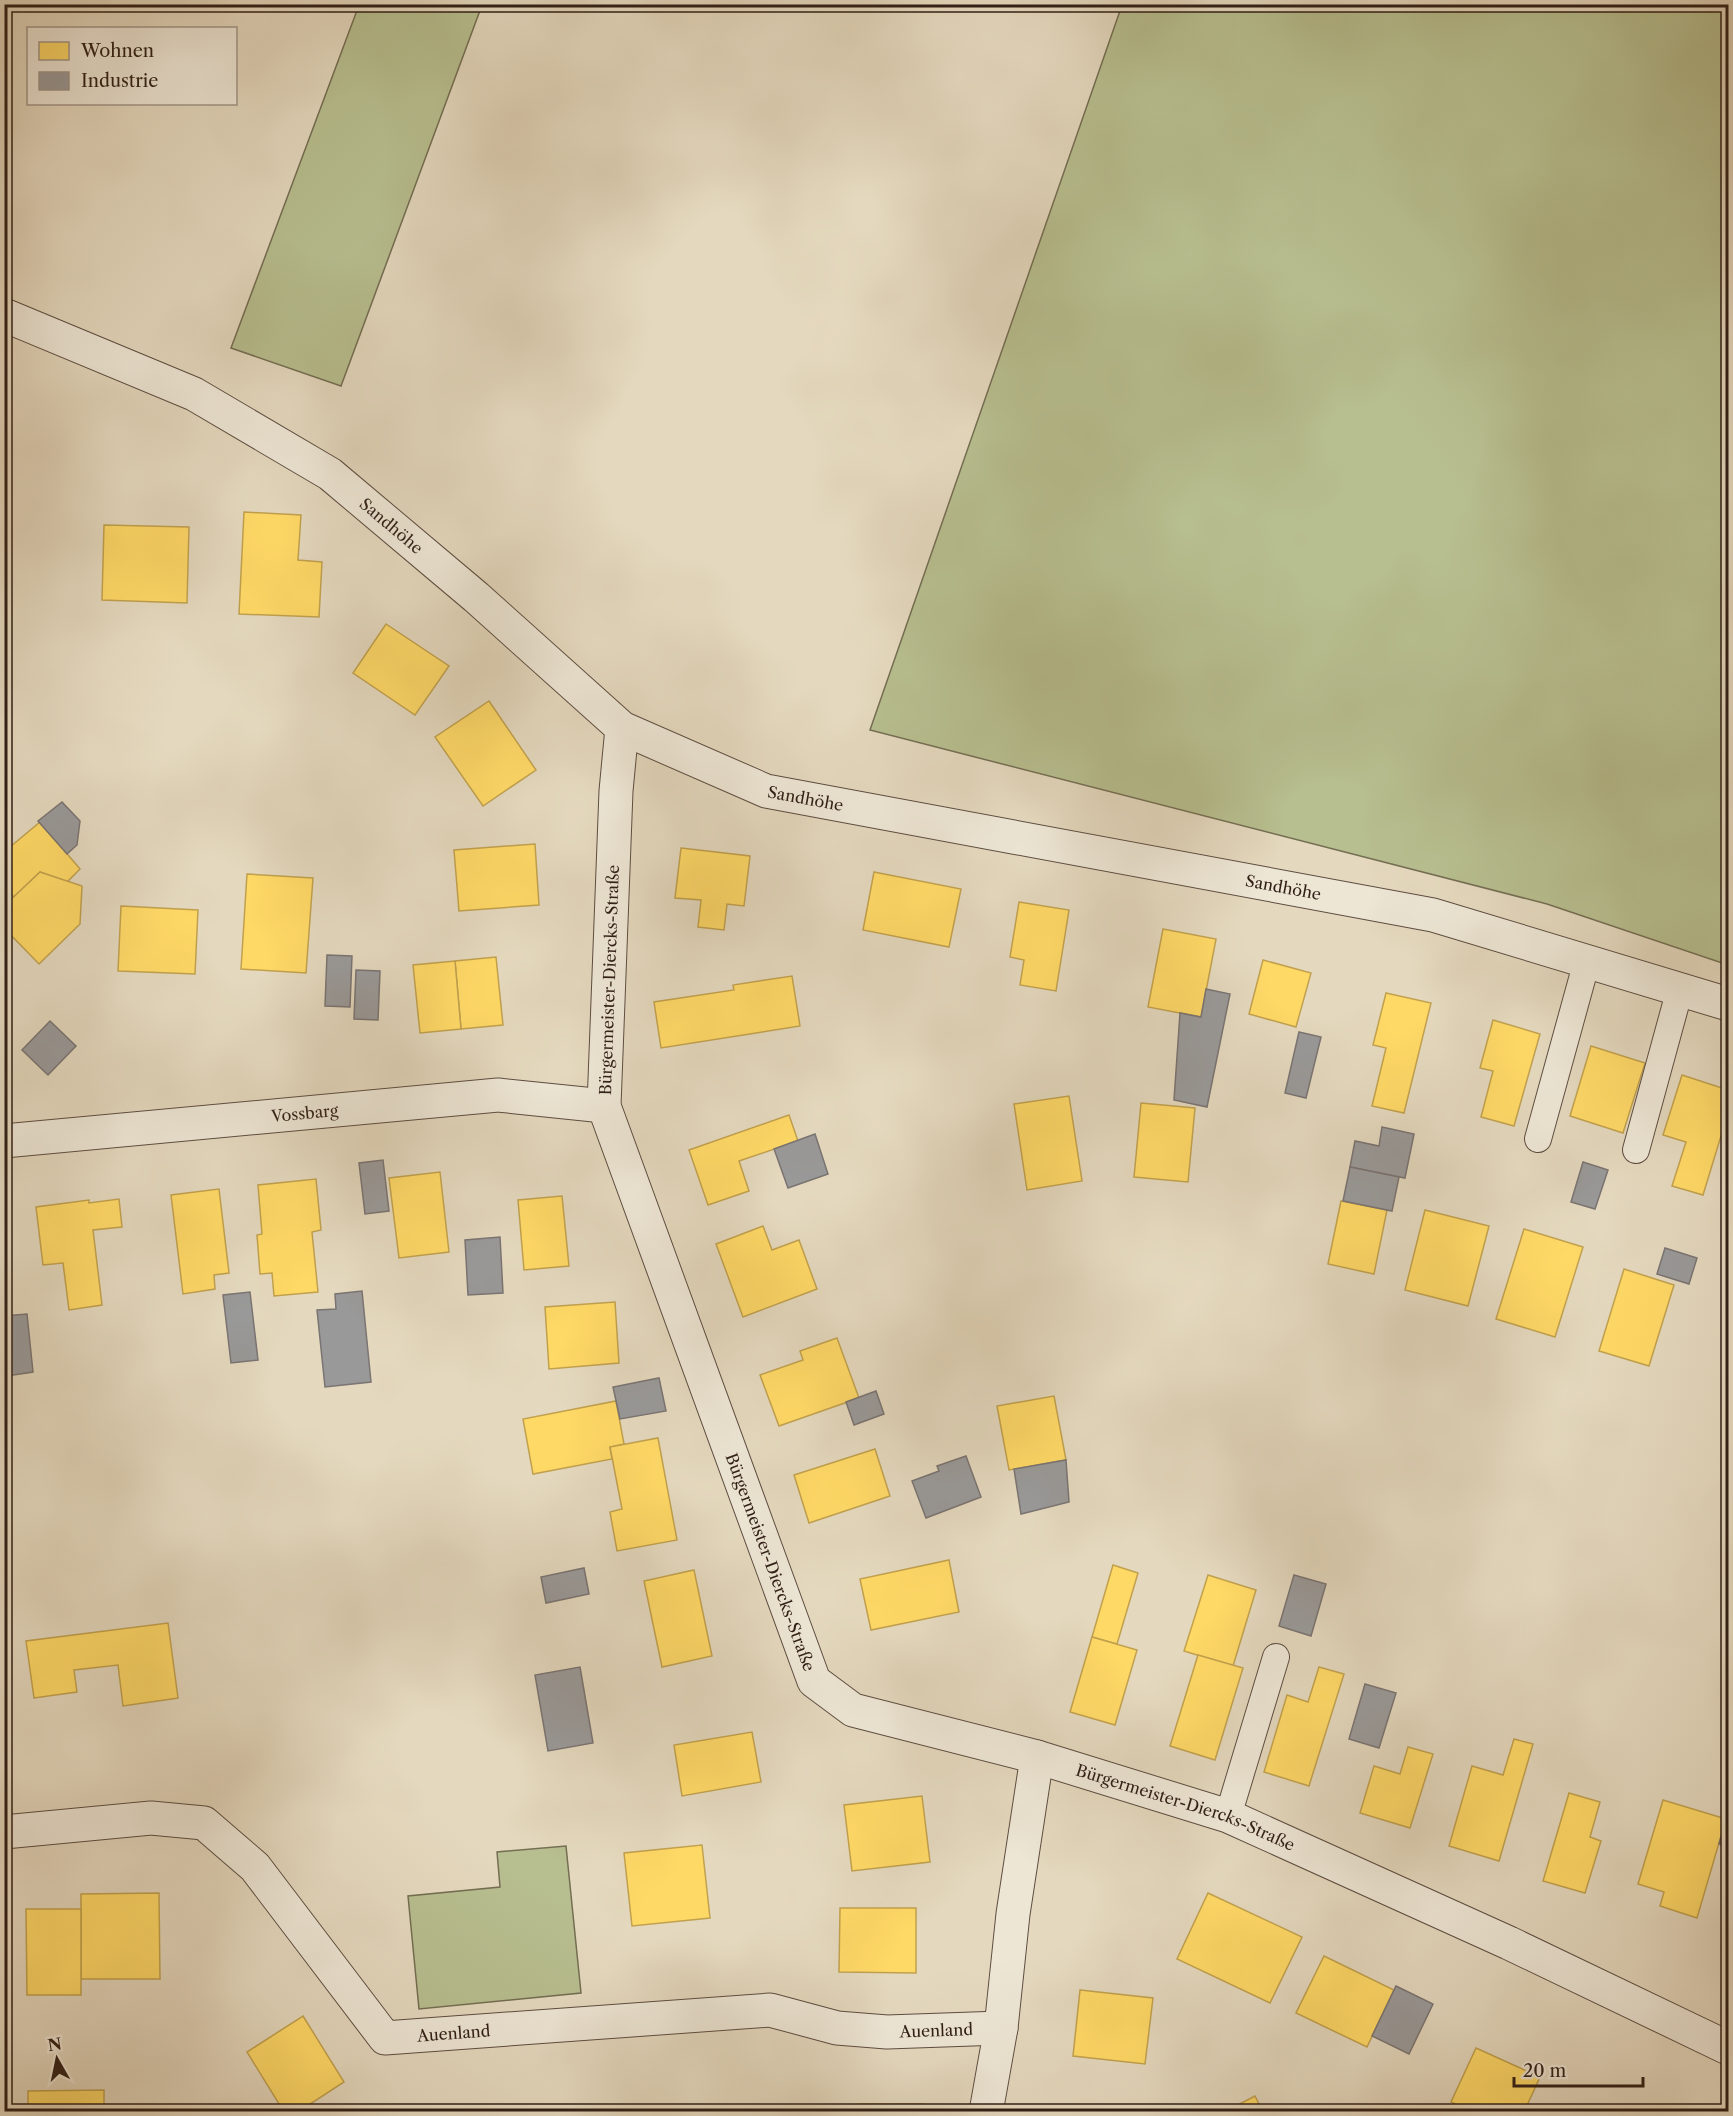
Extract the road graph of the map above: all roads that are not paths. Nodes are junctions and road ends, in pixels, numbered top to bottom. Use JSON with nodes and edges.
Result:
{"nodes":[{"id":1,"x":4,"y":315,"type":"edge"},
{"id":2,"x":622,"y":728,"type":"junction"},
{"id":3,"x":1587,"y":961,"type":"junction"},
{"id":4,"x":1680,"y":989,"type":"junction"},
{"id":5,"x":1728,"y":1004,"type":"edge"},
{"id":6,"x":604,"y":1106,"type":"junction"},
{"id":7,"x":1538,"y":1139,"type":"dead end"},
{"id":8,"x":4,"y":1141,"type":"edge"},
{"id":9,"x":1636,"y":1150,"type":"dead end"},
{"id":10,"x":1276,"y":1657,"type":"dead end"},
{"id":11,"x":1037,"y":1757,"type":"junction"},
{"id":12,"x":1228,"y":1816,"type":"junction"},
{"id":13,"x":4,"y":1832,"type":"edge"},
{"id":14,"x":1001,"y":2028,"type":"junction"},
{"id":15,"x":1728,"y":2048,"type":"edge"},
{"id":16,"x":986,"y":2112,"type":"edge"}],
"edges":[{"from":1,"to":2,"type":"street","name":"Sandhöhe"},
{"from":2,"to":3,"type":"street","name":"Sandhöhe"},
{"from":2,"to":6,"type":"street","name":"Bürgermeister-Diercks-Straße"},
{"from":3,"to":4,"type":"street","name":"Sandhöhe"},
{"from":3,"to":7,"type":"lane"},
{"from":4,"to":5,"type":"street","name":"Sandhöhe"},
{"from":4,"to":9,"type":"lane"},
{"from":6,"to":8,"type":"street","name":"Vossbarg"},
{"from":6,"to":11,"type":"street","name":"Bürgermeister-Diercks-Straße"},
{"from":10,"to":12,"type":"lane"},
{"from":11,"to":12,"type":"street","name":"Bürgermeister-Diercks-Straße"},
{"from":11,"to":14,"type":"street"},
{"from":12,"to":15,"type":"street","name":"Bürgermeister-Diercks-Straße"},
{"from":13,"to":14,"type":"street","name":"Auenland"},
{"from":14,"to":16,"type":"street"}]}
